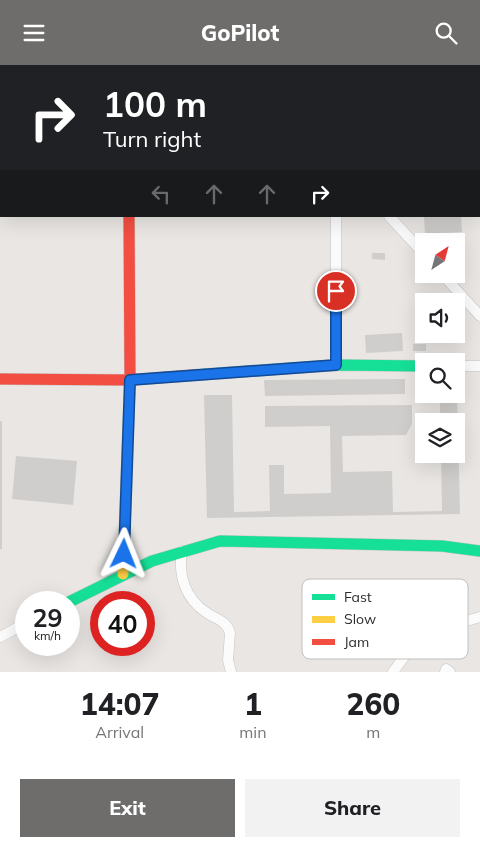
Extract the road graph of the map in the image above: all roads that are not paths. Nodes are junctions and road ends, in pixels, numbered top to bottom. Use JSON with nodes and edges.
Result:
{"nodes":[{"id":1,"x":129,"y":217,"type":"edge"},
{"id":2,"x":336,"y":217,"type":"edge"},
{"id":3,"x":390,"y":217,"type":"edge"},
{"id":4,"x":415,"y":244,"type":"edge"},
{"id":5,"x":450,"y":283,"type":"edge"},
{"id":6,"x":480,"y":316,"type":"edge"},
{"id":7,"x":336,"y":365,"type":"junction"},
{"id":8,"x":415,"y":366,"type":"edge"},
{"id":9,"x":465,"y":366,"type":"edge"},
{"id":10,"x":480,"y":366,"type":"edge"},
{"id":11,"x":0,"y":379,"type":"edge"},
{"id":12,"x":130,"y":380,"type":"junction"},
{"id":13,"x":182,"y":551,"type":"junction"},
{"id":14,"x":480,"y":551,"type":"edge"},
{"id":15,"x":123,"y":573,"type":"junction"},
{"id":16,"x":80,"y":596,"type":"edge"},
{"id":17,"x":15,"y":629,"type":"edge"},
{"id":18,"x":0,"y":637,"type":"edge"},
{"id":19,"x":403,"y":659,"type":"edge"},
{"id":20,"x":231,"y":672,"type":"edge"},
{"id":21,"x":393,"y":672,"type":"edge"},
{"id":22,"x":445,"y":672,"type":"edge"},
{"id":23,"x":450,"y":672,"type":"edge"}],
"edges":[{"from":1,"to":12,"type":"street"},
{"from":2,"to":7,"type":"street"},
{"from":3,"to":4,"type":"street"},
{"from":5,"to":6,"type":"street"},
{"from":7,"to":8,"type":"street"},
{"from":7,"to":12,"type":"street"},
{"from":9,"to":10,"type":"street"},
{"from":11,"to":12,"type":"street"},
{"from":12,"to":15,"type":"street"},
{"from":13,"to":14,"type":"street"},
{"from":13,"to":15,"type":"street"},
{"from":13,"to":20,"type":"street"},
{"from":15,"to":16,"type":"street"},
{"from":17,"to":18,"type":"street"},
{"from":19,"to":21,"type":"street"},
{"from":22,"to":23,"type":"street"}]}
